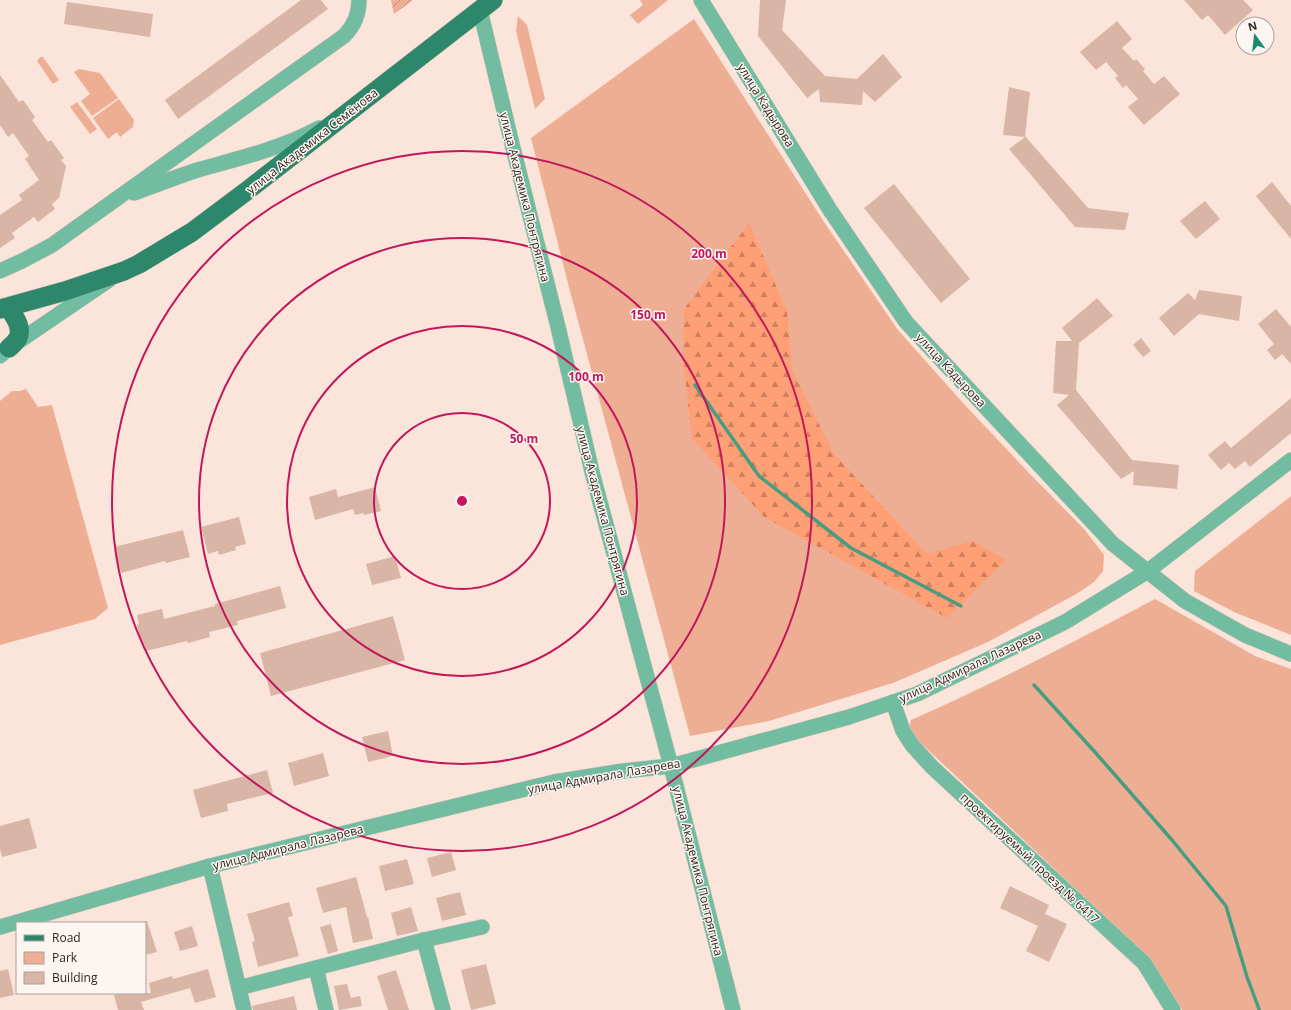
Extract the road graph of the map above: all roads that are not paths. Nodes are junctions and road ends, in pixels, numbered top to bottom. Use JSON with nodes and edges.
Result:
{"nodes":[{"id":1,"x":359,"y":0,"type":"edge"},
{"id":2,"x":701,"y":0,"type":"edge"},
{"id":3,"x":487,"y":5,"type":"edge"},
{"id":4,"x":354,"y":108,"type":"junction"},
{"id":5,"x":188,"y":148,"type":"junction"},
{"id":6,"x":199,"y":170,"type":"junction"},
{"id":7,"x":117,"y":199,"type":"junction"},
{"id":8,"x":0,"y":271,"type":"edge"},
{"id":9,"x":124,"y":271,"type":"junction"},
{"id":10,"x":4,"y":309,"type":"edge"},
{"id":11,"x":4,"y":352,"type":"edge"},
{"id":12,"x":1291,"y":460,"type":"edge"},
{"id":13,"x":1148,"y":572,"type":"junction"},
{"id":14,"x":1291,"y":654,"type":"edge"},
{"id":15,"x":893,"y":702,"type":"junction"},
{"id":16,"x":671,"y":766,"type":"junction"},
{"id":17,"x":210,"y":866,"type":"junction"},
{"id":18,"x":16,"y":922,"type":"edge"},
{"id":19,"x":17,"y":922,"type":"edge"},
{"id":20,"x":0,"y":927,"type":"edge"},
{"id":21,"x":482,"y":927,"type":"dead end"},
{"id":22,"x":424,"y":940,"type":"junction"},
{"id":23,"x":316,"y":968,"type":"junction"},
{"id":24,"x":239,"y":988,"type":"junction"},
{"id":25,"x":244,"y":1010,"type":"edge"},
{"id":26,"x":326,"y":1010,"type":"edge"},
{"id":27,"x":443,"y":1010,"type":"edge"},
{"id":28,"x":733,"y":1010,"type":"edge"},
{"id":29,"x":1173,"y":1010,"type":"edge"}],
"edges":[{"from":1,"to":5,"type":"street"},
{"from":2,"to":13,"type":"street","name":"улица Кадырова"},
{"from":3,"to":4,"type":"main road","name":"улица Академика Семёнова"},
{"from":3,"to":16,"type":"street","name":"улица Академика Понтрягина"},
{"from":4,"to":6,"type":"street"},
{"from":4,"to":9,"type":"main road","name":"улица Академика Семёнова"},
{"from":5,"to":6,"type":"street"},
{"from":5,"to":7,"type":"street"},
{"from":6,"to":7,"type":"street"},
{"from":7,"to":8,"type":"street"},
{"from":9,"to":10,"type":"main road","name":"улица Академика Семёнова"},
{"from":9,"to":11,"type":"street","name":"улица Академика Семёнова"},
{"from":10,"to":11,"type":"main road"},
{"from":12,"to":13,"type":"street","name":"улица Адмирала Лазарева"},
{"from":13,"to":14,"type":"street","name":"улица Кадырова"},
{"from":13,"to":15,"type":"street","name":"улица Адмирала Лазарева"},
{"from":15,"to":16,"type":"street","name":"улица Адмирала Лазарева"},
{"from":15,"to":29,"type":"street","name":"проектируемый проезд № 6417"},
{"from":16,"to":17,"type":"street","name":"улица Адмирала Лазарева"},
{"from":16,"to":28,"type":"street","name":"улица Академика Понтрягина"},
{"from":17,"to":19,"type":"street","name":"улица Адмирала Лазарева"},
{"from":17,"to":24,"type":"street"},
{"from":18,"to":20,"type":"street","name":"улица Адмирала Лазарева"},
{"from":21,"to":22,"type":"street"},
{"from":22,"to":23,"type":"street"},
{"from":22,"to":27,"type":"street"},
{"from":23,"to":24,"type":"street"},
{"from":23,"to":26,"type":"street"},
{"from":24,"to":25,"type":"street"}]}
